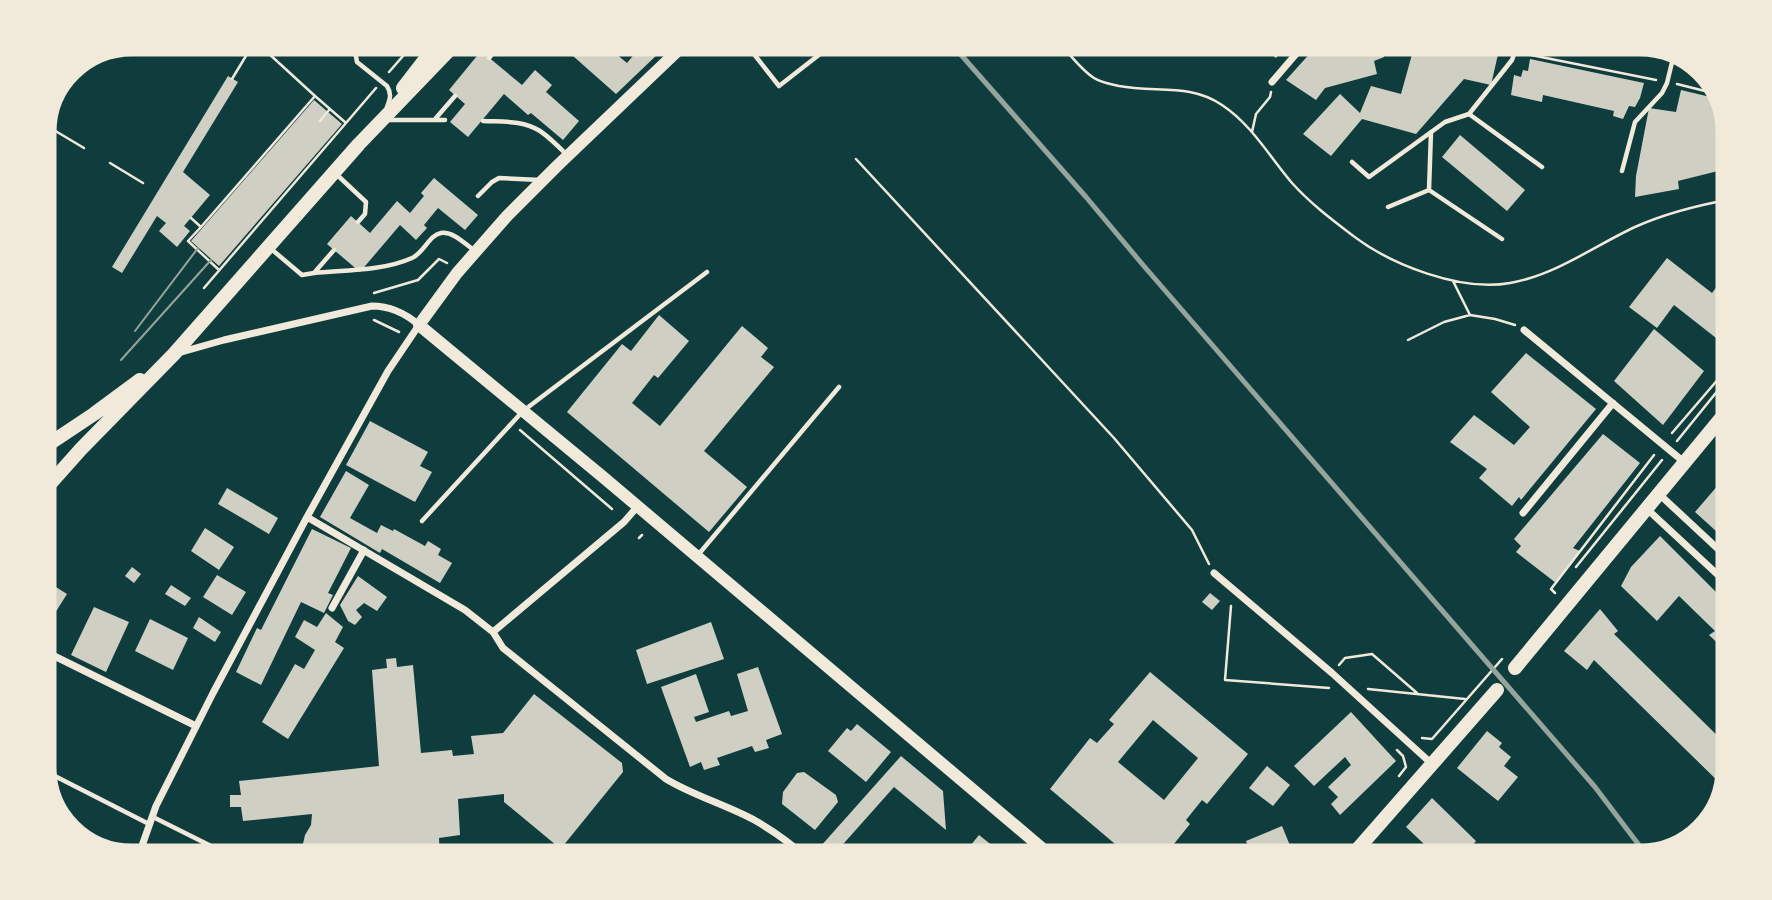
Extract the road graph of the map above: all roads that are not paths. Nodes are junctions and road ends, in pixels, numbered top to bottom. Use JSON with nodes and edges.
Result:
{"nodes":[{"id":1,"x":355,"y":53,"type":"edge"},
{"id":2,"x":430,"y":53,"type":"edge"},
{"id":3,"x":446,"y":53,"type":"edge"},
{"id":4,"x":493,"y":53,"type":"edge"},
{"id":5,"x":676,"y":53,"type":"edge"},
{"id":6,"x":753,"y":53,"type":"edge"},
{"id":7,"x":821,"y":53,"type":"edge"},
{"id":8,"x":1297,"y":53,"type":"edge"},
{"id":9,"x":1514,"y":53,"type":"edge"},
{"id":10,"x":489,"y":58,"type":"dead end"},
{"id":11,"x":1672,"y":60,"type":"edge"},
{"id":12,"x":1272,"y":82,"type":"road end"},
{"id":13,"x":455,"y":96,"type":"dead end"},
{"id":14,"x":384,"y":114,"type":"junction"},
{"id":15,"x":1469,"y":114,"type":"junction"},
{"id":16,"x":436,"y":119,"type":"junction"},
{"id":17,"x":445,"y":120,"type":"dead end"},
{"id":18,"x":483,"y":121,"type":"dead end"},
{"id":19,"x":1431,"y":132,"type":"junction"},
{"id":20,"x":569,"y":156,"type":"junction"},
{"id":21,"x":1352,"y":162,"type":"dead end"},
{"id":22,"x":1542,"y":167,"type":"dead end"},
{"id":23,"x":1622,"y":171,"type":"dead end"},
{"id":24,"x":334,"y":173,"type":"junction"},
{"id":25,"x":543,"y":180,"type":"junction"},
{"id":26,"x":1429,"y":190,"type":"junction"},
{"id":27,"x":478,"y":196,"type":"dead end"},
{"id":28,"x":1388,"y":207,"type":"dead end"},
{"id":29,"x":358,"y":222,"type":"dead end"},
{"id":30,"x":1502,"y":239,"type":"dead end"},
{"id":31,"x":269,"y":247,"type":"junction"},
{"id":32,"x":334,"y":250,"type":"dead end"},
{"id":33,"x":476,"y":251,"type":"junction"},
{"id":34,"x":708,"y":272,"type":"dead end"},
{"id":35,"x":314,"y":273,"type":"junction"},
{"id":36,"x":419,"y":325,"type":"junction"},
{"id":37,"x":1524,"y":330,"type":"road end"},
{"id":38,"x":174,"y":354,"type":"junction"},
{"id":39,"x":839,"y":387,"type":"dead end"},
{"id":40,"x":1613,"y":403,"type":"junction"},
{"id":41,"x":523,"y":411,"type":"junction"},
{"id":42,"x":1719,"y":420,"type":"edge"},
{"id":43,"x":1713,"y":428,"type":"junction"},
{"id":44,"x":1719,"y":433,"type":"edge"},
{"id":45,"x":53,"y":441,"type":"edge"},
{"id":46,"x":1685,"y":463,"type":"junction"},
{"id":47,"x":53,"y":480,"type":"edge"},
{"id":48,"x":1659,"y":494,"type":"junction"},
{"id":49,"x":638,"y":506,"type":"junction"},
{"id":50,"x":1647,"y":509,"type":"junction"},
{"id":51,"x":1523,"y":513,"type":"dead end"},
{"id":52,"x":307,"y":517,"type":"junction"},
{"id":53,"x":422,"y":521,"type":"dead end"},
{"id":54,"x":364,"y":550,"type":"junction"},
{"id":55,"x":1720,"y":551,"type":"edge"},
{"id":56,"x":697,"y":557,"type":"junction"},
{"id":57,"x":1214,"y":573,"type":"road end"},
{"id":58,"x":1720,"y":577,"type":"edge"},
{"id":59,"x":331,"y":608,"type":"dead end"},
{"id":60,"x":493,"y":632,"type":"junction"},
{"id":61,"x":53,"y":655,"type":"edge"},
{"id":62,"x":1515,"y":668,"type":"dead end"},
{"id":63,"x":1497,"y":690,"type":"dead end"},
{"id":64,"x":196,"y":726,"type":"junction"},
{"id":65,"x":1432,"y":764,"type":"junction"},
{"id":66,"x":53,"y":775,"type":"edge"},
{"id":67,"x":150,"y":820,"type":"junction"},
{"id":68,"x":211,"y":846,"type":"dead end"},
{"id":69,"x":141,"y":848,"type":"edge"},
{"id":70,"x":797,"y":848,"type":"edge"},
{"id":71,"x":1042,"y":848,"type":"edge"},
{"id":72,"x":1350,"y":848,"type":"edge"}],
"edges":[{"from":1,"to":14,"type":"lane"},
{"from":2,"to":14,"type":"main road"},
{"from":3,"to":14,"type":"main road"},
{"from":4,"to":10,"type":"lane"},
{"from":5,"to":20,"type":"street"},
{"from":6,"to":7,"type":"lane"},
{"from":8,"to":12,"type":"street"},
{"from":9,"to":15,"type":"lane"},
{"from":11,"to":23,"type":"lane"},
{"from":13,"to":16,"type":"lane"},
{"from":14,"to":16,"type":"lane"},
{"from":14,"to":24,"type":"main road"},
{"from":15,"to":19,"type":"lane"},
{"from":15,"to":22,"type":"lane"},
{"from":16,"to":17,"type":"lane"},
{"from":18,"to":20,"type":"lane"},
{"from":19,"to":21,"type":"lane"},
{"from":19,"to":26,"type":"lane"},
{"from":20,"to":25,"type":"street"},
{"from":24,"to":29,"type":"lane"},
{"from":24,"to":31,"type":"main road"},
{"from":25,"to":27,"type":"lane"},
{"from":25,"to":33,"type":"street"},
{"from":26,"to":28,"type":"lane"},
{"from":26,"to":30,"type":"lane"},
{"from":31,"to":35,"type":"lane"},
{"from":31,"to":38,"type":"main road"},
{"from":32,"to":35,"type":"lane"},
{"from":33,"to":35,"type":"lane"},
{"from":33,"to":36,"type":"street"},
{"from":34,"to":41,"type":"lane"},
{"from":36,"to":38,"type":"street"},
{"from":36,"to":41,"type":"street"},
{"from":36,"to":52,"type":"street"},
{"from":37,"to":40,"type":"street"},
{"from":38,"to":45,"type":"main road"},
{"from":38,"to":47,"type":"main road"},
{"from":39,"to":56,"type":"lane"},
{"from":40,"to":46,"type":"street"},
{"from":40,"to":51,"type":"street"},
{"from":41,"to":49,"type":"street"},
{"from":41,"to":53,"type":"lane"},
{"from":42,"to":43,"type":"main road"},
{"from":43,"to":44,"type":"lane"},
{"from":43,"to":46,"type":"main road"},
{"from":46,"to":48,"type":"main road"},
{"from":48,"to":50,"type":"main road"},
{"from":48,"to":55,"type":"street"},
{"from":49,"to":56,"type":"street"},
{"from":49,"to":60,"type":"street"},
{"from":50,"to":58,"type":"street"},
{"from":50,"to":62,"type":"main road"},
{"from":52,"to":54,"type":"street"},
{"from":52,"to":64,"type":"street"},
{"from":54,"to":59,"type":"street"},
{"from":54,"to":60,"type":"street"},
{"from":56,"to":71,"type":"street"},
{"from":57,"to":65,"type":"street"},
{"from":60,"to":70,"type":"street"},
{"from":61,"to":64,"type":"street"},
{"from":63,"to":65,"type":"main road"},
{"from":64,"to":67,"type":"street"},
{"from":65,"to":72,"type":"main road"},
{"from":66,"to":67,"type":"lane"},
{"from":67,"to":68,"type":"lane"},
{"from":67,"to":69,"type":"street"}]}
